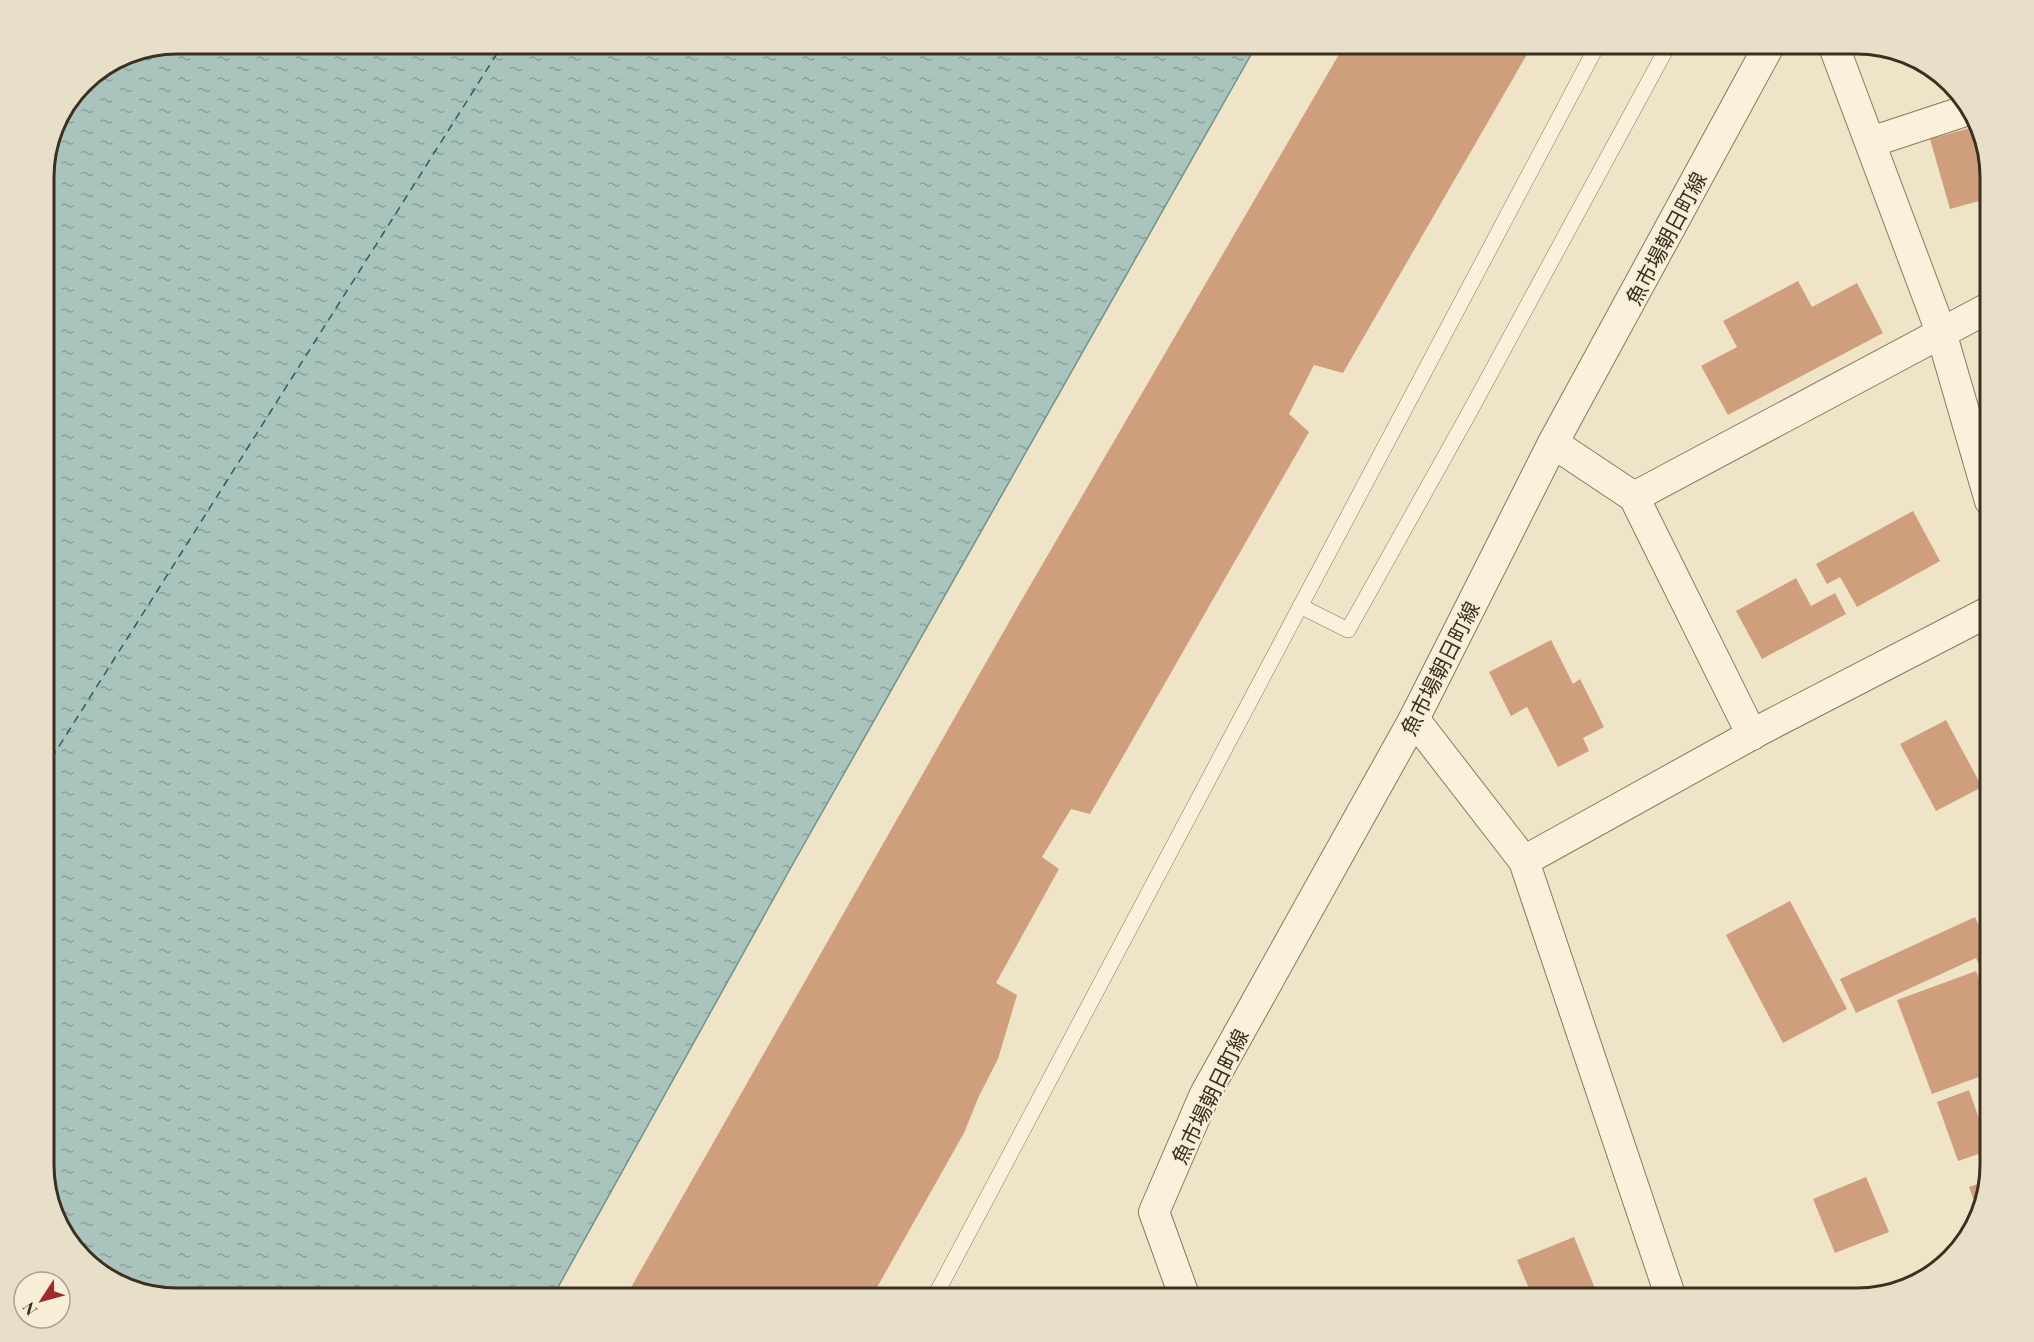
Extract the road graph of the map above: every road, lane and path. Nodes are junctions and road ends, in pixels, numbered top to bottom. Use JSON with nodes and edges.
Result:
{"nodes":[{"id":1,"x":1593,"y":54,"type":"edge"},
{"id":2,"x":1663,"y":54,"type":"edge"},
{"id":3,"x":1765,"y":54,"type":"edge"},
{"id":4,"x":1837,"y":54,"type":"edge"},
{"id":5,"x":1961,"y":112,"type":"edge"},
{"id":6,"x":1871,"y":142,"type":"junction"},
{"id":7,"x":1980,"y":312,"type":"edge"},
{"id":8,"x":1941,"y":332,"type":"junction"},
{"id":9,"x":1553,"y":443,"type":"junction"},
{"id":10,"x":1980,"y":467,"type":"edge"},
{"id":11,"x":1634,"y":497,"type":"junction"},
{"id":12,"x":1300,"y":606,"type":"junction"},
{"id":13,"x":1980,"y":616,"type":"edge"},
{"id":14,"x":1414,"y":719,"type":"junction"},
{"id":15,"x":1752,"y":735,"type":"junction"},
{"id":16,"x":1524,"y":861,"type":"junction"},
{"id":17,"x":940,"y":1288,"type":"edge"},
{"id":18,"x":1181,"y":1288,"type":"edge"},
{"id":19,"x":1667,"y":1288,"type":"edge"}],
"edges":[{"from":1,"to":12,"type":"lane"},
{"from":2,"to":12,"type":"lane"},
{"from":3,"to":9,"type":"street","name":"魚市場朝日町線"},
{"from":4,"to":6,"type":"street"},
{"from":5,"to":6,"type":"street"},
{"from":6,"to":8,"type":"street"},
{"from":7,"to":8,"type":"street"},
{"from":8,"to":10,"type":"street"},
{"from":8,"to":11,"type":"street"},
{"from":9,"to":11,"type":"street"},
{"from":9,"to":14,"type":"street","name":"魚市場朝日町線"},
{"from":11,"to":15,"type":"street"},
{"from":12,"to":17,"type":"lane"},
{"from":13,"to":15,"type":"street"},
{"from":14,"to":16,"type":"street"},
{"from":14,"to":18,"type":"street","name":"魚市場朝日町線"},
{"from":15,"to":16,"type":"street"},
{"from":16,"to":19,"type":"street"}]}
